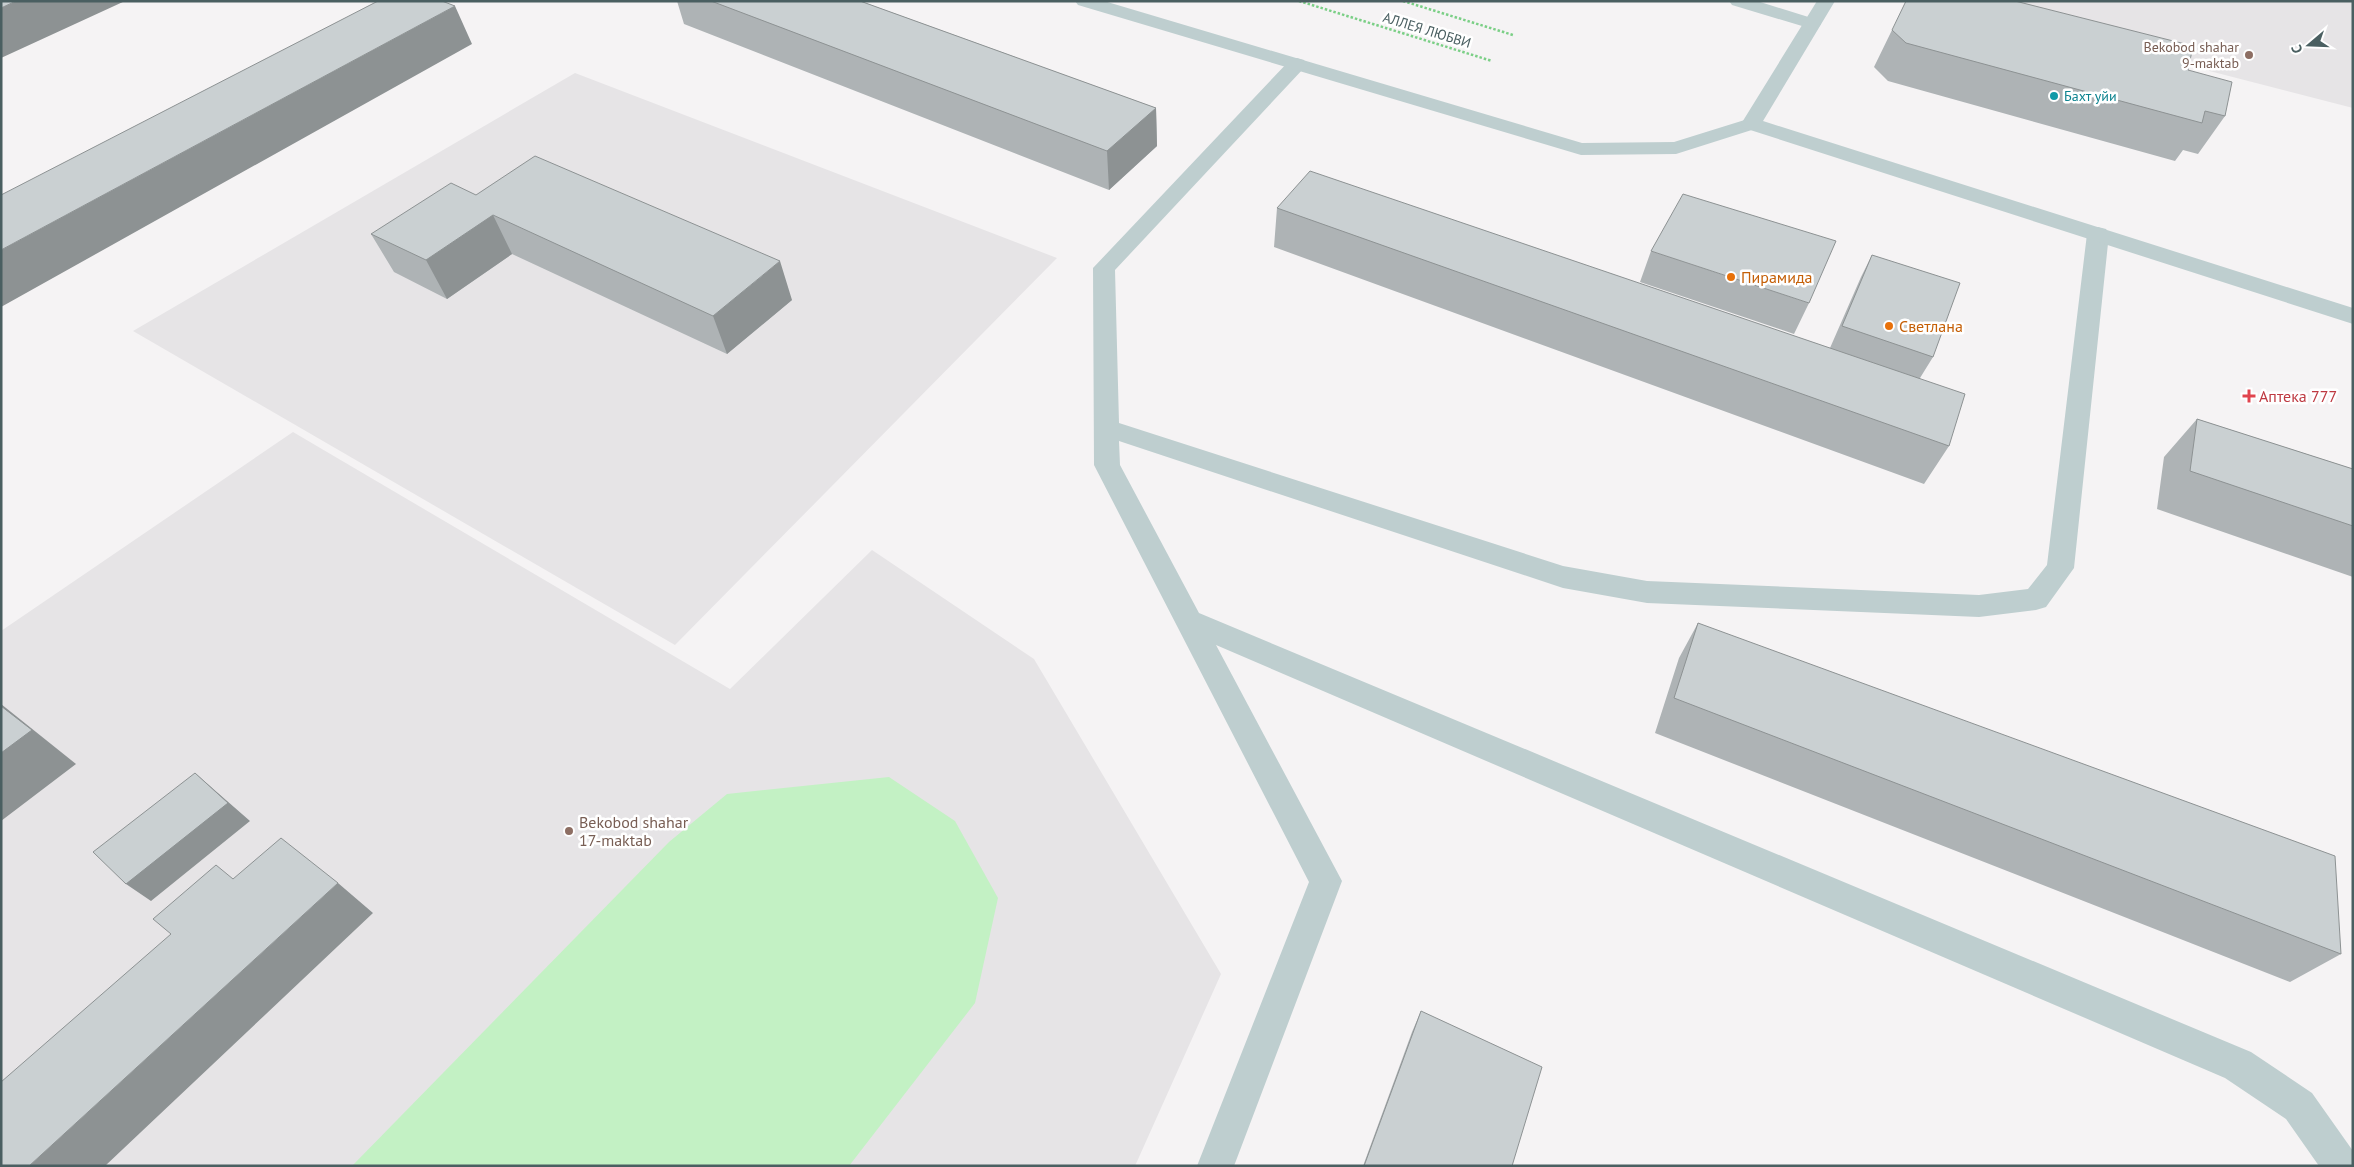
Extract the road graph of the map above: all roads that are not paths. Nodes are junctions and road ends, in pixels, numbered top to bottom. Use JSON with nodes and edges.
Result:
{"nodes":[{"id":1,"x":1084,"y":1,"type":"edge"},
{"id":2,"x":1738,"y":1,"type":"edge"},
{"id":3,"x":1826,"y":1,"type":"edge"},
{"id":4,"x":1812,"y":24,"type":"junction"},
{"id":5,"x":1297,"y":64,"type":"junction"},
{"id":6,"x":1751,"y":124,"type":"junction"},
{"id":7,"x":2098,"y":234,"type":"junction"},
{"id":8,"x":2353,"y":316,"type":"edge"},
{"id":9,"x":1107,"y":428,"type":"junction"},
{"id":10,"x":1189,"y":621,"type":"junction"},
{"id":11,"x":1214,"y":1166,"type":"edge"},
{"id":12,"x":2341,"y":1166,"type":"edge"}],
"edges":[{"from":1,"to":5,"type":"street"},
{"from":2,"to":4,"type":"street"},
{"from":3,"to":4,"type":"street"},
{"from":4,"to":6,"type":"street"},
{"from":5,"to":6,"type":"street"},
{"from":5,"to":9,"type":"street"},
{"from":6,"to":7,"type":"street"},
{"from":7,"to":8,"type":"street"},
{"from":7,"to":9,"type":"street"},
{"from":9,"to":10,"type":"street"},
{"from":10,"to":11,"type":"street"},
{"from":10,"to":12,"type":"street"}]}
